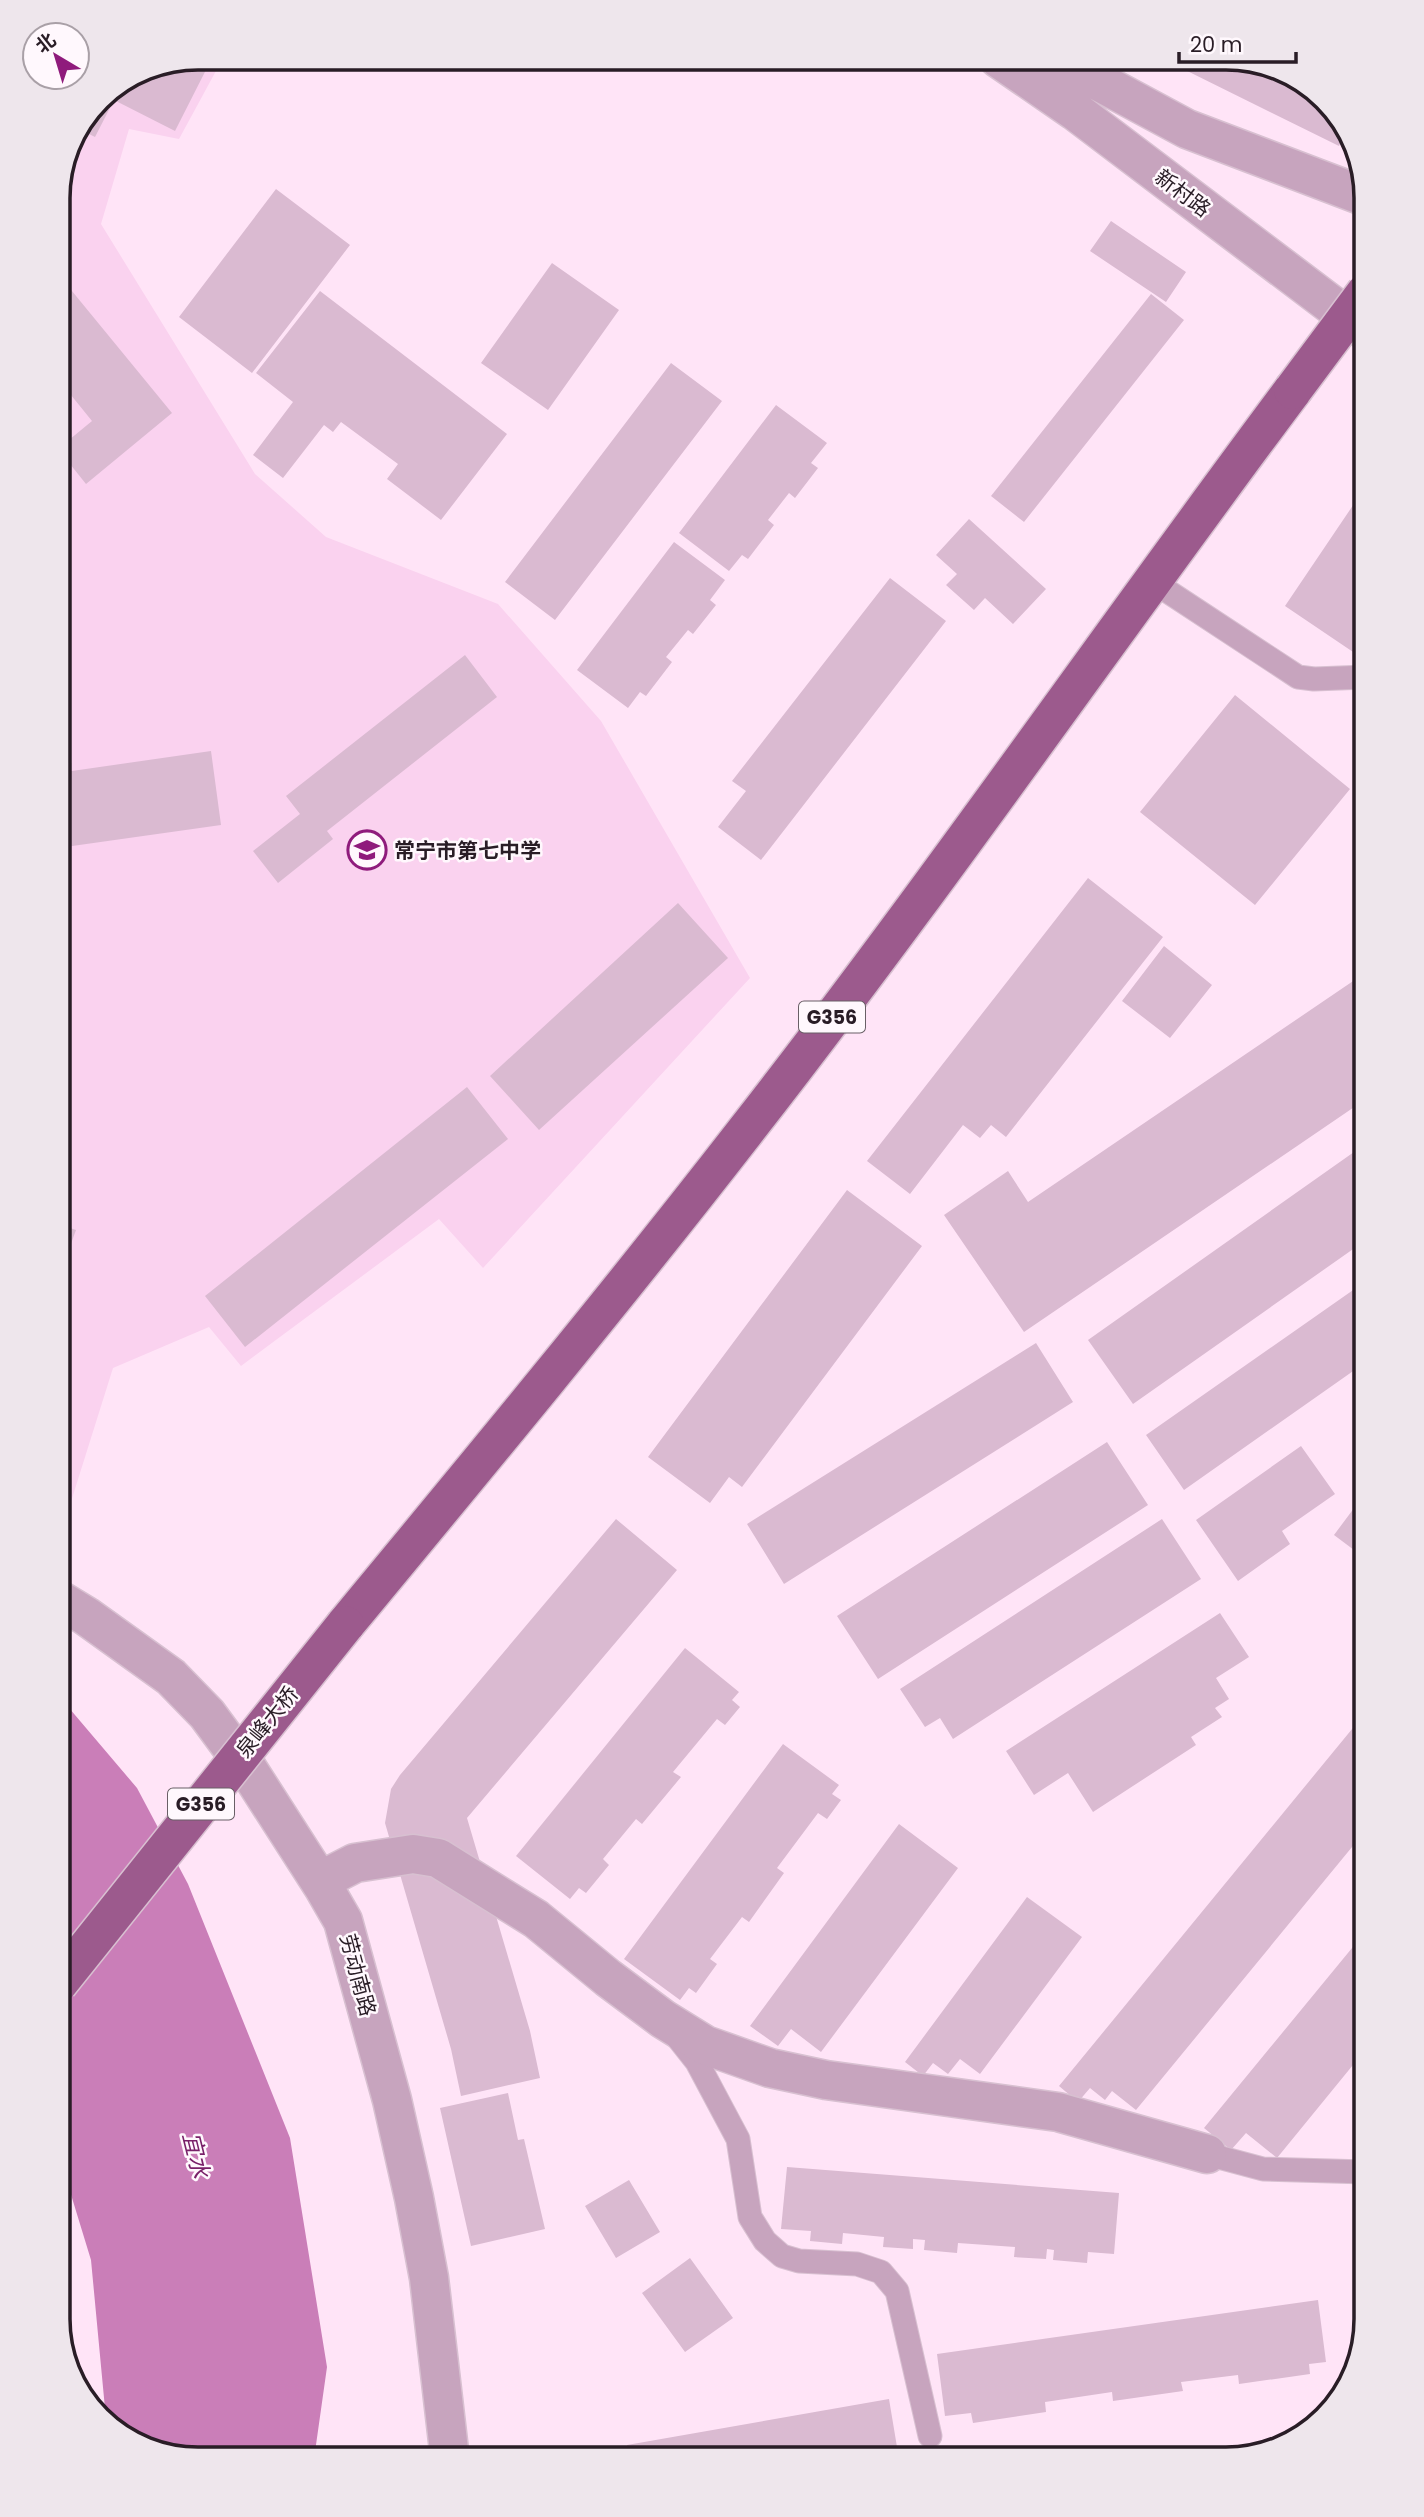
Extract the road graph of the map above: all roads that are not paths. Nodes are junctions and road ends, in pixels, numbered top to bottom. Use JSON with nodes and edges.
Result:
{"nodes":[{"id":1,"x":1015,"y":70,"type":"edge"},
{"id":2,"x":1077,"y":70,"type":"edge"},
{"id":3,"x":1354,"y":192,"type":"edge"},
{"id":4,"x":1354,"y":308,"type":"edge"},
{"id":5,"x":1354,"y":322,"type":"edge"},
{"id":6,"x":1152,"y":581,"type":"junction"},
{"id":7,"x":1354,"y":677,"type":"edge"},
{"id":8,"x":70,"y":1607,"type":"edge"},
{"id":9,"x":320,"y":1881,"type":"junction"},
{"id":10,"x":70,"y":1969,"type":"edge"},
{"id":11,"x":663,"y":2019,"type":"junction"},
{"id":12,"x":1207,"y":2154,"type":"joint"},
{"id":13,"x":1354,"y":2172,"type":"edge"},
{"id":14,"x":930,"y":2436,"type":"dead end"},
{"id":15,"x":449,"y":2447,"type":"edge"}],
"edges":[{"from":1,"to":5,"type":"street","name":"新村路"},
{"from":2,"to":3,"type":"street"},
{"from":4,"to":6,"type":"highway","number":"G356","bridge":true},
{"from":6,"to":7,"type":"lane"},
{"from":6,"to":10,"type":"highway","name":"泉峰大桥","number":"G356","bridge":true},
{"from":8,"to":9,"type":"street","name":"劳动南路"},
{"from":9,"to":11,"type":"street"},
{"from":9,"to":15,"type":"street","name":"劳动南路"},
{"from":11,"to":12,"type":"street"},
{"from":11,"to":14,"type":"lane"},
{"from":12,"to":13,"type":"lane"}]}
